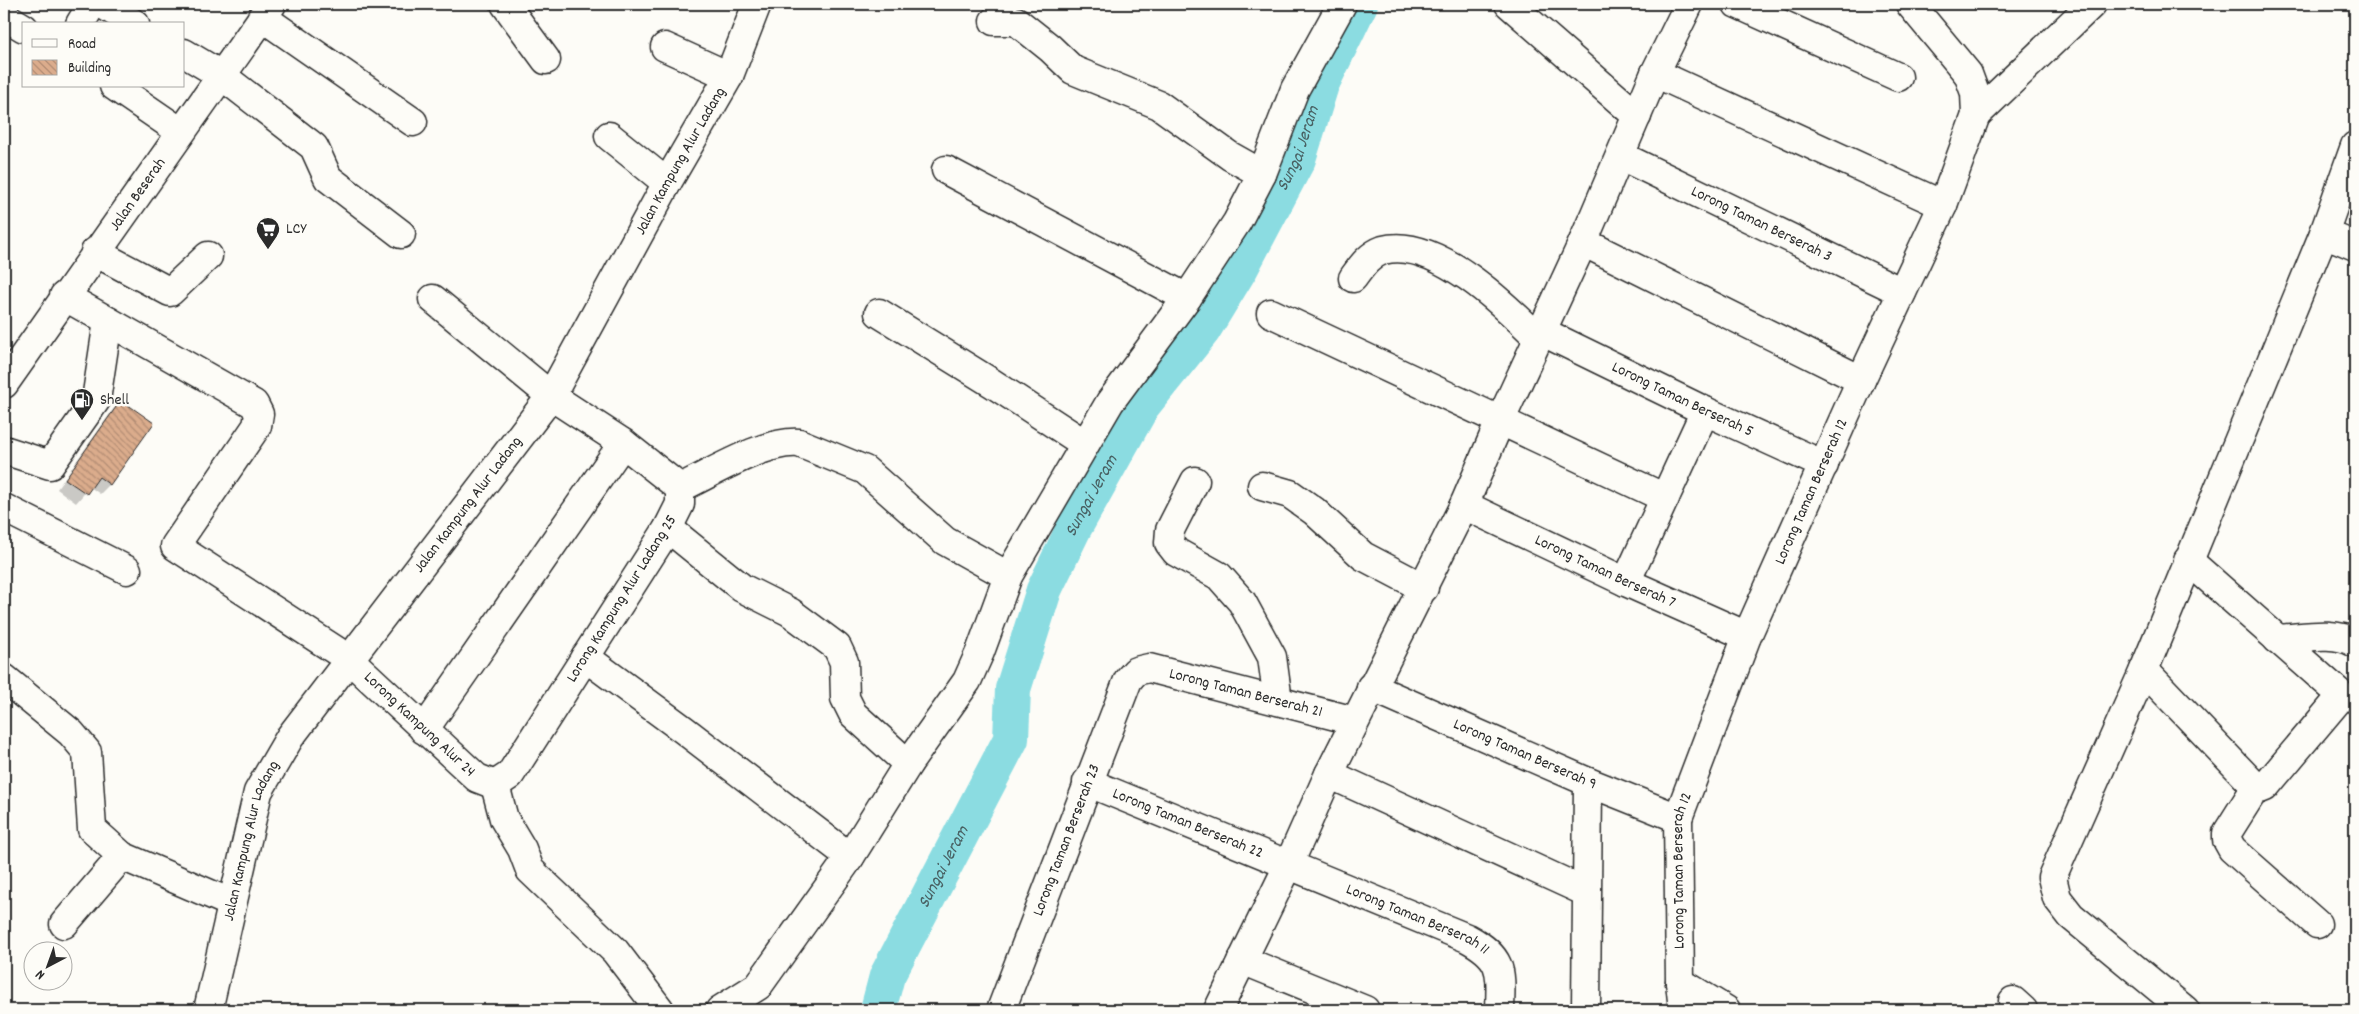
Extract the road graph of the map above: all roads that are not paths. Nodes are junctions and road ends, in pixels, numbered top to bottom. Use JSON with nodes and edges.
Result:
{"nodes":[{"id":1,"x":92,"y":4,"type":"edge"},
{"id":2,"x":102,"y":4,"type":"edge"},
{"id":3,"x":505,"y":4,"type":"edge"},
{"id":4,"x":757,"y":4,"type":"edge"},
{"id":5,"x":1342,"y":4,"type":"edge"},
{"id":6,"x":1509,"y":4,"type":"edge"},
{"id":7,"x":1737,"y":4,"type":"edge"},
{"id":8,"x":1910,"y":4,"type":"edge"},
{"id":9,"x":2092,"y":4,"type":"edge"},
{"id":10,"x":1678,"y":9,"type":"edge"},
{"id":11,"x":267,"y":10,"type":"edge"},
{"id":12,"x":4,"y":16,"type":"edge"},
{"id":13,"x":994,"y":21,"type":"dead end"},
{"id":14,"x":81,"y":22,"type":"edge"},
{"id":15,"x":132,"y":22,"type":"edge"},
{"id":16,"x":22,"y":27,"type":"edge"},
{"id":17,"x":665,"y":47,"type":"dead end"},
{"id":18,"x":185,"y":54,"type":"edge"},
{"id":19,"x":546,"y":60,"type":"dead end"},
{"id":20,"x":1656,"y":73,"type":"junction"},
{"id":21,"x":221,"y":75,"type":"junction"},
{"id":22,"x":729,"y":76,"type":"junction"},
{"id":23,"x":1898,"y":77,"type":"dead end"},
{"id":24,"x":117,"y":88,"type":"edge"},
{"id":25,"x":1976,"y":115,"type":"junction"},
{"id":26,"x":1637,"y":116,"type":"junction"},
{"id":27,"x":413,"y":122,"type":"dead end"},
{"id":28,"x":181,"y":132,"type":"junction"},
{"id":29,"x":609,"y":136,"type":"dead end"},
{"id":30,"x":2355,"y":146,"type":"edge"},
{"id":31,"x":1620,"y":156,"type":"junction"},
{"id":32,"x":946,"y":170,"type":"dead end"},
{"id":33,"x":1262,"y":174,"type":"junction"},
{"id":34,"x":667,"y":183,"type":"junction"},
{"id":35,"x":1943,"y":205,"type":"junction"},
{"id":36,"x":2324,"y":233,"type":"junction"},
{"id":37,"x":401,"y":234,"type":"dead end"},
{"id":38,"x":1583,"y":242,"type":"junction"},
{"id":39,"x":2355,"y":246,"type":"edge"},
{"id":40,"x":96,"y":252,"type":"junction"},
{"id":41,"x":208,"y":256,"type":"dead end"},
{"id":42,"x":1353,"y":278,"type":"dead end"},
{"id":43,"x":1902,"y":292,"type":"junction"},
{"id":44,"x":64,"y":296,"type":"junction"},
{"id":45,"x":1187,"y":298,"type":"junction"},
{"id":46,"x":432,"y":300,"type":"dead end"},
{"id":47,"x":1271,"y":313,"type":"dead end"},
{"id":48,"x":879,"y":314,"type":"dead end"},
{"id":49,"x":108,"y":321,"type":"junction"},
{"id":50,"x":1541,"y":336,"type":"junction"},
{"id":51,"x":1861,"y":380,"type":"junction"},
{"id":52,"x":4,"y":383,"type":"edge"},
{"id":53,"x":551,"y":396,"type":"junction"},
{"id":54,"x":1705,"y":411,"type":"junction"},
{"id":55,"x":1501,"y":419,"type":"junction"},
{"id":56,"x":623,"y":443,"type":"junction"},
{"id":57,"x":1086,"y":444,"type":"junction"},
{"id":58,"x":4,"y":450,"type":"edge"},
{"id":59,"x":1824,"y":465,"type":"junction"},
{"id":60,"x":1195,"y":481,"type":"dead end"},
{"id":61,"x":1262,"y":486,"type":"dead end"},
{"id":62,"x":680,"y":488,"type":"junction"},
{"id":63,"x":1665,"y":498,"type":"junction"},
{"id":64,"x":1464,"y":505,"type":"junction"},
{"id":65,"x":4,"y":508,"type":"edge"},
{"id":66,"x":668,"y":528,"type":"junction"},
{"id":67,"x":2188,"y":560,"type":"junction"},
{"id":68,"x":127,"y":570,"type":"dead end"},
{"id":69,"x":1008,"y":576,"type":"junction"},
{"id":70,"x":1626,"y":582,"type":"junction"},
{"id":71,"x":1424,"y":588,"type":"junction"},
{"id":72,"x":1747,"y":636,"type":"junction"},
{"id":73,"x":2277,"y":639,"type":"junction"},
{"id":74,"x":2355,"y":643,"type":"edge"},
{"id":75,"x":585,"y":657,"type":"junction"},
{"id":76,"x":348,"y":659,"type":"junction"},
{"id":77,"x":2144,"y":670,"type":"junction"},
{"id":78,"x":1136,"y":671,"type":"joint"},
{"id":79,"x":4,"y":678,"type":"edge"},
{"id":80,"x":1371,"y":687,"type":"junction"},
{"id":81,"x":1278,"y":701,"type":"junction"},
{"id":82,"x":1355,"y":721,"type":"junction"},
{"id":83,"x":424,"y":730,"type":"junction"},
{"id":84,"x":908,"y":764,"type":"junction"},
{"id":85,"x":1329,"y":774,"type":"junction"},
{"id":86,"x":1087,"y":782,"type":"junction"},
{"id":87,"x":1588,"y":782,"type":"junction"},
{"id":88,"x":495,"y":785,"type":"junction"},
{"id":89,"x":2256,"y":787,"type":"junction"},
{"id":90,"x":1678,"y":818,"type":"junction"},
{"id":91,"x":122,"y":856,"type":"junction"},
{"id":92,"x":850,"y":857,"type":"junction"},
{"id":93,"x":1288,"y":866,"type":"junction"},
{"id":94,"x":1586,"y":892,"type":"junction"},
{"id":95,"x":231,"y":903,"type":"junction"},
{"id":96,"x":64,"y":924,"type":"dead end"},
{"id":97,"x":2317,"y":924,"type":"dead end"},
{"id":98,"x":1242,"y":960,"type":"junction"},
{"id":99,"x":1680,"y":982,"type":"junction"},
{"id":100,"x":208,"y":1010,"type":"edge"},
{"id":101,"x":660,"y":1010,"type":"edge"},
{"id":102,"x":720,"y":1010,"type":"edge"},
{"id":103,"x":1001,"y":1010,"type":"edge"},
{"id":104,"x":1218,"y":1010,"type":"edge"},
{"id":105,"x":1365,"y":1010,"type":"edge"},
{"id":106,"x":1500,"y":1010,"type":"edge"},
{"id":107,"x":1586,"y":1010,"type":"edge"},
{"id":108,"x":1683,"y":1010,"type":"edge"},
{"id":109,"x":1726,"y":1010,"type":"edge"},
{"id":110,"x":2185,"y":1010,"type":"edge"}],
"edges":[{"from":1,"to":14,"type":"main road"},
{"from":2,"to":15,"type":"main road"},
{"from":3,"to":19,"type":"main road"},
{"from":4,"to":22,"type":"main road","name":"Jalan Kampung Alur Ladang"},
{"from":5,"to":33,"type":"main road"},
{"from":6,"to":26,"type":"main road"},
{"from":7,"to":23,"type":"main road"},
{"from":8,"to":25,"type":"main road","name":"Lorong Taman Berserah 12"},
{"from":9,"to":25,"type":"main road"},
{"from":10,"to":20,"type":"main road"},
{"from":11,"to":21,"type":"main road","name":"Jalan Beserah"},
{"from":11,"to":27,"type":"main road"},
{"from":12,"to":16,"type":"main road"},
{"from":13,"to":33,"type":"main road"},
{"from":17,"to":22,"type":"main road"},
{"from":18,"to":21,"type":"main road"},
{"from":20,"to":26,"type":"main road"},
{"from":20,"to":35,"type":"main road"},
{"from":21,"to":28,"type":"main road","name":"Jalan Beserah"},
{"from":21,"to":37,"type":"main road"},
{"from":22,"to":34,"type":"main road","name":"Jalan Kampung Alur Ladang"},
{"from":24,"to":28,"type":"main road"},
{"from":25,"to":35,"type":"main road","name":"Lorong Taman Berserah 12"},
{"from":26,"to":31,"type":"main road"},
{"from":28,"to":40,"type":"main road","name":"Jalan Beserah"},
{"from":29,"to":34,"type":"main road"},
{"from":30,"to":36,"type":"main road"},
{"from":31,"to":38,"type":"main road"},
{"from":31,"to":43,"type":"main road","name":"Lorong Taman Berserah 3"},
{"from":32,"to":45,"type":"main road"},
{"from":33,"to":45,"type":"main road"},
{"from":34,"to":53,"type":"main road","name":"Jalan Kampung Alur Ladang"},
{"from":35,"to":43,"type":"main road","name":"Lorong Taman Berserah 12"},
{"from":36,"to":39,"type":"main road"},
{"from":36,"to":67,"type":"main road"},
{"from":38,"to":50,"type":"main road"},
{"from":38,"to":51,"type":"main road"},
{"from":40,"to":41,"type":"main road"},
{"from":40,"to":44,"type":"main road","name":"Jalan Beserah"},
{"from":42,"to":50,"type":"main road","name":"Lorong Taman Berserah 5"},
{"from":43,"to":51,"type":"main road","name":"Lorong Taman Berserah 12"},
{"from":44,"to":49,"type":"main road"},
{"from":44,"to":52,"type":"main road","name":"Jalan Beserah"},
{"from":45,"to":57,"type":"main road"},
{"from":46,"to":53,"type":"main road"},
{"from":47,"to":55,"type":"main road"},
{"from":48,"to":57,"type":"main road"},
{"from":49,"to":58,"type":"main road"},
{"from":49,"to":76,"type":"main road","name":"Lorong Kampung Alur 24"},
{"from":50,"to":54,"type":"main road","name":"Lorong Taman Berserah 5"},
{"from":50,"to":55,"type":"main road"},
{"from":51,"to":59,"type":"main road","name":"Lorong Taman Berserah 12"},
{"from":53,"to":56,"type":"main road"},
{"from":53,"to":76,"type":"main road","name":"Jalan Kampung Alur Ladang"},
{"from":54,"to":59,"type":"main road","name":"Lorong Taman Berserah 5"},
{"from":54,"to":63,"type":"main road"},
{"from":55,"to":63,"type":"main road"},
{"from":55,"to":64,"type":"main road"},
{"from":56,"to":62,"type":"main road"},
{"from":56,"to":83,"type":"main road"},
{"from":57,"to":69,"type":"main road"},
{"from":59,"to":72,"type":"main road","name":"Lorong Taman Berserah 12"},
{"from":60,"to":81,"type":"main road"},
{"from":61,"to":71,"type":"main road"},
{"from":62,"to":66,"type":"main road","name":"Lorong Kampung Alur Ladang 25"},
{"from":62,"to":69,"type":"main road"},
{"from":63,"to":70,"type":"main road"},
{"from":64,"to":70,"type":"main road","name":"Lorong Taman Berserah 7"},
{"from":64,"to":71,"type":"main road"},
{"from":65,"to":68,"type":"main road"},
{"from":66,"to":75,"type":"main road","name":"Lorong Kampung Alur Ladang 25"},
{"from":66,"to":84,"type":"main road"},
{"from":67,"to":73,"type":"main road"},
{"from":67,"to":77,"type":"main road"},
{"from":69,"to":84,"type":"main road"},
{"from":70,"to":72,"type":"main road","name":"Lorong Taman Berserah 7"},
{"from":71,"to":80,"type":"main road"},
{"from":72,"to":90,"type":"main road","name":"Lorong Taman Berserah 12"},
{"from":73,"to":74,"type":"main road"},
{"from":73,"to":89,"type":"main road"},
{"from":75,"to":88,"type":"main road","name":"Lorong Kampung Alur Ladang 25"},
{"from":75,"to":92,"type":"main road"},
{"from":76,"to":83,"type":"main road","name":"Lorong Kampung Alur 24"},
{"from":76,"to":95,"type":"main road","name":"Jalan Kampung Alur Ladang"},
{"from":77,"to":89,"type":"main road"},
{"from":77,"to":110,"type":"main road"},
{"from":78,"to":81,"type":"main road","name":"Lorong Taman Berserah 21"},
{"from":78,"to":86,"type":"main road","name":"Lorong Taman Berserah 23"},
{"from":79,"to":91,"type":"main road"},
{"from":80,"to":82,"type":"main road"},
{"from":80,"to":87,"type":"main road","name":"Lorong Taman Berserah 9"},
{"from":81,"to":82,"type":"main road","name":"Lorong Taman Berserah 21"},
{"from":82,"to":85,"type":"main road"},
{"from":83,"to":88,"type":"main road","name":"Lorong Kampung Alur 24"},
{"from":84,"to":92,"type":"main road"},
{"from":85,"to":93,"type":"main road"},
{"from":85,"to":94,"type":"main road"},
{"from":86,"to":93,"type":"main road","name":"Lorong Taman Berserah 22"},
{"from":86,"to":103,"type":"main road","name":"Lorong Taman Berserah 23"},
{"from":87,"to":90,"type":"main road","name":"Lorong Taman Berserah 9"},
{"from":87,"to":94,"type":"main road"},
{"from":88,"to":101,"type":"main road"},
{"from":89,"to":97,"type":"main road"},
{"from":90,"to":99,"type":"main road","name":"Lorong Taman Berserah 12"},
{"from":91,"to":95,"type":"main road"},
{"from":91,"to":96,"type":"main road"},
{"from":92,"to":102,"type":"main road"},
{"from":93,"to":98,"type":"main road"},
{"from":93,"to":106,"type":"main road","name":"Lorong Taman Berserah 11"},
{"from":94,"to":107,"type":"main road"},
{"from":95,"to":100,"type":"main road","name":"Jalan Kampung Alur Ladang"},
{"from":98,"to":104,"type":"main road"},
{"from":98,"to":105,"type":"main road"},
{"from":99,"to":108,"type":"main road","name":"Lorong Taman Berserah 12"},
{"from":99,"to":109,"type":"main road"}]}
